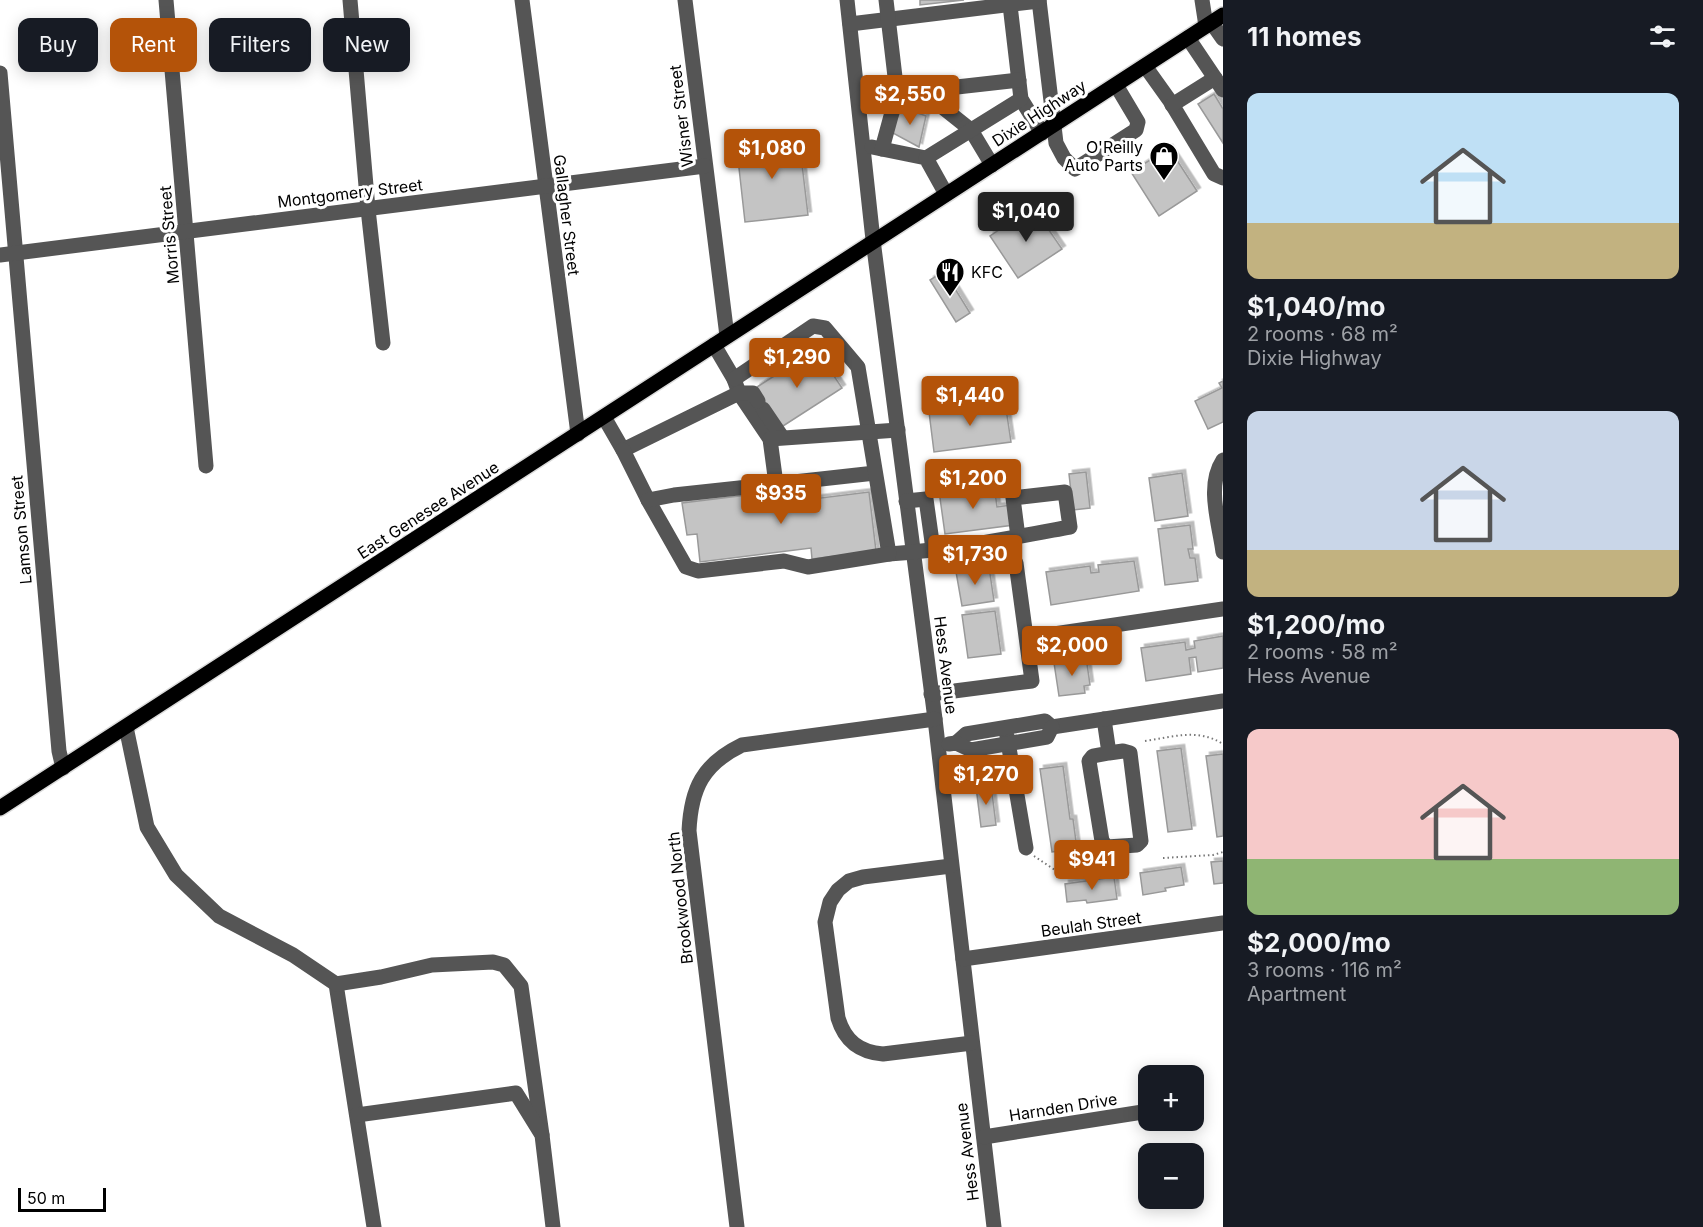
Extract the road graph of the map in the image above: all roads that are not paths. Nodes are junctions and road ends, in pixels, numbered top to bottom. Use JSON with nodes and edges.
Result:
{"nodes":[{"id":1,"x":166,"y":0,"type":"edge"},
{"id":2,"x":350,"y":0,"type":"edge"},
{"id":3,"x":522,"y":0,"type":"edge"},
{"id":4,"x":685,"y":0,"type":"edge"},
{"id":5,"x":847,"y":0,"type":"edge"},
{"id":6,"x":886,"y":0,"type":"edge"},
{"id":7,"x":1202,"y":0,"type":"edge"},
{"id":8,"x":1039,"y":1,"type":"edge"},
{"id":9,"x":1010,"y":5,"type":"junction"},
{"id":10,"x":888,"y":19,"type":"junction"},
{"id":11,"x":1214,"y":21,"type":"edge"},
{"id":12,"x":850,"y":24,"type":"junction"},
{"id":13,"x":1188,"y":38,"type":"junction"},
{"id":14,"x":1223,"y":39,"type":"edge"},
{"id":15,"x":1145,"y":66,"type":"junction"},
{"id":16,"x":0,"y":73,"type":"edge"},
{"id":17,"x":1019,"y":80,"type":"junction"},
{"id":18,"x":1219,"y":84,"type":"edge"},
{"id":19,"x":1116,"y":85,"type":"junction"},
{"id":20,"x":922,"y":91,"type":"junction"},
{"id":21,"x":897,"y":94,"type":"junction"},
{"id":22,"x":859,"y":98,"type":"junction"},
{"id":23,"x":1021,"y":99,"type":"junction"},
{"id":24,"x":1172,"y":105,"type":"junction"},
{"id":25,"x":971,"y":130,"type":"junction"},
{"id":26,"x":1048,"y":130,"type":"junction"},
{"id":27,"x":864,"y":145,"type":"junction"},
{"id":28,"x":882,"y":149,"type":"junction"},
{"id":29,"x":926,"y":158,"type":"junction"},
{"id":30,"x":992,"y":165,"type":"junction"},
{"id":31,"x":705,"y":166,"type":"junction"},
{"id":32,"x":1223,"y":178,"type":"edge"},
{"id":33,"x":545,"y":186,"type":"junction"},
{"id":34,"x":946,"y":194,"type":"junction"},
{"id":35,"x":368,"y":209,"type":"junction"},
{"id":36,"x":187,"y":231,"type":"junction"},
{"id":37,"x":873,"y":240,"type":"junction"},
{"id":38,"x":8,"y":254,"type":"edge"},
{"id":39,"x":720,"y":340,"type":"junction"},
{"id":40,"x":382,"y":343,"type":"dead end"},
{"id":41,"x":736,"y":386,"type":"junction"},
{"id":42,"x":604,"y":417,"type":"junction"},
{"id":43,"x":898,"y":430,"type":"junction"},
{"id":44,"x":870,"y":431,"type":"junction"},
{"id":45,"x":578,"y":434,"type":"junction"},
{"id":46,"x":776,"y":438,"type":"junction"},
{"id":47,"x":623,"y":450,"type":"junction"},
{"id":48,"x":1223,"y":460,"type":"edge"},
{"id":49,"x":206,"y":466,"type":"dead end"},
{"id":50,"x":876,"y":473,"type":"junction"},
{"id":51,"x":776,"y":484,"type":"junction"},
{"id":52,"x":648,"y":500,"type":"junction"},
{"id":53,"x":906,"y":501,"type":"junction"},
{"id":54,"x":1018,"y":537,"type":"dead end"},
{"id":55,"x":933,"y":549,"type":"junction"},
{"id":56,"x":913,"y":552,"type":"junction"},
{"id":57,"x":1223,"y":552,"type":"edge"},
{"id":58,"x":889,"y":554,"type":"junction"},
{"id":59,"x":1016,"y":563,"type":"dead end"},
{"id":60,"x":1223,"y":609,"type":"edge"},
{"id":61,"x":1027,"y":638,"type":"junction"},
{"id":62,"x":931,"y":694,"type":"junction"},
{"id":63,"x":1223,"y":701,"type":"edge"},
{"id":64,"x":935,"y":719,"type":"junction"},
{"id":65,"x":1104,"y":719,"type":"junction"},
{"id":66,"x":126,"y":727,"type":"junction"},
{"id":67,"x":1006,"y":728,"type":"junction"},
{"id":68,"x":1052,"y":728,"type":"junction"},
{"id":69,"x":956,"y":743,"type":"junction"},
{"id":70,"x":1009,"y":743,"type":"junction"},
{"id":71,"x":938,"y":746,"type":"junction"},
{"id":72,"x":1109,"y":753,"type":"junction"},
{"id":73,"x":63,"y":768,"type":"junction"},
{"id":74,"x":0,"y":808,"type":"edge"},
{"id":75,"x":1030,"y":852,"type":"road end"},
{"id":76,"x":951,"y":866,"type":"junction"},
{"id":77,"x":1223,"y":923,"type":"edge"},
{"id":78,"x":963,"y":959,"type":"junction"},
{"id":79,"x":336,"y":984,"type":"junction"},
{"id":80,"x":972,"y":1043,"type":"junction"},
{"id":81,"x":1138,"y":1113,"type":"edge"},
{"id":82,"x":357,"y":1115,"type":"junction"},
{"id":83,"x":542,"y":1135,"type":"junction"},
{"id":84,"x":984,"y":1137,"type":"junction"},
{"id":85,"x":374,"y":1227,"type":"edge"},
{"id":86,"x":553,"y":1227,"type":"edge"},
{"id":87,"x":737,"y":1227,"type":"edge"},
{"id":88,"x":994,"y":1227,"type":"edge"}],
"edges":[{"from":1,"to":36,"type":"street","name":"Morris Street"},
{"from":2,"to":35,"type":"street"},
{"from":3,"to":33,"type":"street","name":"Gallagher Street"},
{"from":4,"to":31,"type":"street","name":"Wisner Street"},
{"from":5,"to":12,"type":"street","name":"Hess Avenue"},
{"from":6,"to":10,"type":"street"},
{"from":7,"to":11,"type":"street"},
{"from":8,"to":9,"type":"street"},
{"from":8,"to":26,"type":"street"},
{"from":9,"to":10,"type":"street"},
{"from":9,"to":17,"type":"street"},
{"from":10,"to":12,"type":"street"},
{"from":10,"to":21,"type":"street"},
{"from":11,"to":13,"type":"main road","name":"Dixie Highway"},
{"from":11,"to":14,"type":"street"},
{"from":12,"to":22,"type":"street","name":"Hess Avenue"},
{"from":13,"to":15,"type":"main road","name":"Dixie Highway"},
{"from":13,"to":18,"type":"street"},
{"from":15,"to":19,"type":"main road","name":"Dixie Highway"},
{"from":15,"to":24,"type":"street"},
{"from":16,"to":38,"type":"street","name":"Lamson Street"},
{"from":17,"to":20,"type":"street"},
{"from":17,"to":23,"type":"street"},
{"from":18,"to":24,"type":"street"},
{"from":19,"to":26,"type":"main road","name":"Dixie Highway"},
{"from":19,"to":26,"type":"street"},
{"from":20,"to":21,"type":"street"},
{"from":20,"to":25,"type":"street"},
{"from":21,"to":22,"type":"street"},
{"from":21,"to":28,"type":"street"},
{"from":22,"to":27,"type":"street","name":"Hess Avenue"},
{"from":23,"to":25,"type":"street"},
{"from":23,"to":26,"type":"street"},
{"from":24,"to":32,"type":"street"},
{"from":25,"to":29,"type":"street"},
{"from":25,"to":30,"type":"street"},
{"from":26,"to":30,"type":"main road","name":"Dixie Highway"},
{"from":27,"to":28,"type":"street"},
{"from":27,"to":37,"type":"street","name":"Hess Avenue"},
{"from":28,"to":29,"type":"street"},
{"from":29,"to":34,"type":"street"},
{"from":30,"to":34,"type":"main road","name":"Dixie Highway"},
{"from":31,"to":33,"type":"street","name":"Montgomery Street"},
{"from":31,"to":39,"type":"street","name":"Wisner Street"},
{"from":33,"to":35,"type":"street","name":"Montgomery Street"},
{"from":33,"to":45,"type":"street","name":"Gallagher Street"},
{"from":34,"to":37,"type":"main road","name":"Dixie Highway"},
{"from":35,"to":36,"type":"street","name":"Montgomery Street"},
{"from":35,"to":40,"type":"street"},
{"from":36,"to":38,"type":"street","name":"Montgomery Street"},
{"from":36,"to":49,"type":"street","name":"Morris Street"},
{"from":37,"to":39,"type":"main road","name":"East Genesee Avenue"},
{"from":37,"to":43,"type":"street","name":"Hess Avenue"},
{"from":38,"to":73,"type":"street","name":"Lamson Street"},
{"from":39,"to":41,"type":"street"},
{"from":39,"to":42,"type":"main road","name":"East Genesee Avenue"},
{"from":41,"to":44,"type":"street"},
{"from":41,"to":46,"type":"street"},
{"from":41,"to":46,"type":"street"},
{"from":41,"to":47,"type":"street"},
{"from":42,"to":45,"type":"main road","name":"East Genesee Avenue"},
{"from":42,"to":47,"type":"street"},
{"from":43,"to":44,"type":"street"},
{"from":43,"to":53,"type":"street","name":"Hess Avenue"},
{"from":44,"to":46,"type":"street"},
{"from":44,"to":50,"type":"street"},
{"from":45,"to":66,"type":"main road","name":"East Genesee Avenue"},
{"from":46,"to":51,"type":"street"},
{"from":47,"to":52,"type":"street"},
{"from":48,"to":57,"type":"street"},
{"from":50,"to":51,"type":"street"},
{"from":50,"to":58,"type":"street"},
{"from":51,"to":52,"type":"street"},
{"from":52,"to":58,"type":"street"},
{"from":53,"to":55,"type":"street"},
{"from":53,"to":56,"type":"street","name":"Hess Avenue"},
{"from":54,"to":55,"type":"street"},
{"from":55,"to":56,"type":"street"},
{"from":56,"to":58,"type":"street"},
{"from":56,"to":62,"type":"street","name":"Hess Avenue"},
{"from":59,"to":61,"type":"street"},
{"from":60,"to":61,"type":"street"},
{"from":61,"to":62,"type":"street"},
{"from":62,"to":64,"type":"street","name":"Hess Avenue"},
{"from":63,"to":65,"type":"street"},
{"from":64,"to":71,"type":"street","name":"Hess Avenue"},
{"from":64,"to":87,"type":"street","name":"Brookwood North"},
{"from":65,"to":68,"type":"street"},
{"from":65,"to":72,"type":"street"},
{"from":66,"to":73,"type":"main road","name":"East Genesee Avenue"},
{"from":66,"to":79,"type":"street"},
{"from":67,"to":68,"type":"street"},
{"from":67,"to":69,"type":"street"},
{"from":67,"to":70,"type":"street"},
{"from":68,"to":70,"type":"street"},
{"from":69,"to":70,"type":"street"},
{"from":69,"to":71,"type":"street"},
{"from":70,"to":75,"type":"street"},
{"from":71,"to":76,"type":"street","name":"Hess Avenue"},
{"from":72,"to":72,"type":"street"},
{"from":73,"to":74,"type":"main road","name":"East Genesee Avenue"},
{"from":76,"to":78,"type":"street","name":"Hess Avenue"},
{"from":76,"to":80,"type":"street"},
{"from":77,"to":78,"type":"street","name":"Beulah Street"},
{"from":78,"to":80,"type":"street","name":"Hess Avenue"},
{"from":79,"to":82,"type":"street"},
{"from":79,"to":83,"type":"street"},
{"from":80,"to":84,"type":"street","name":"Hess Avenue"},
{"from":81,"to":84,"type":"street","name":"Harnden Drive"},
{"from":82,"to":83,"type":"street"},
{"from":82,"to":85,"type":"street"},
{"from":83,"to":86,"type":"street"},
{"from":84,"to":88,"type":"street","name":"Hess Avenue"}]}
